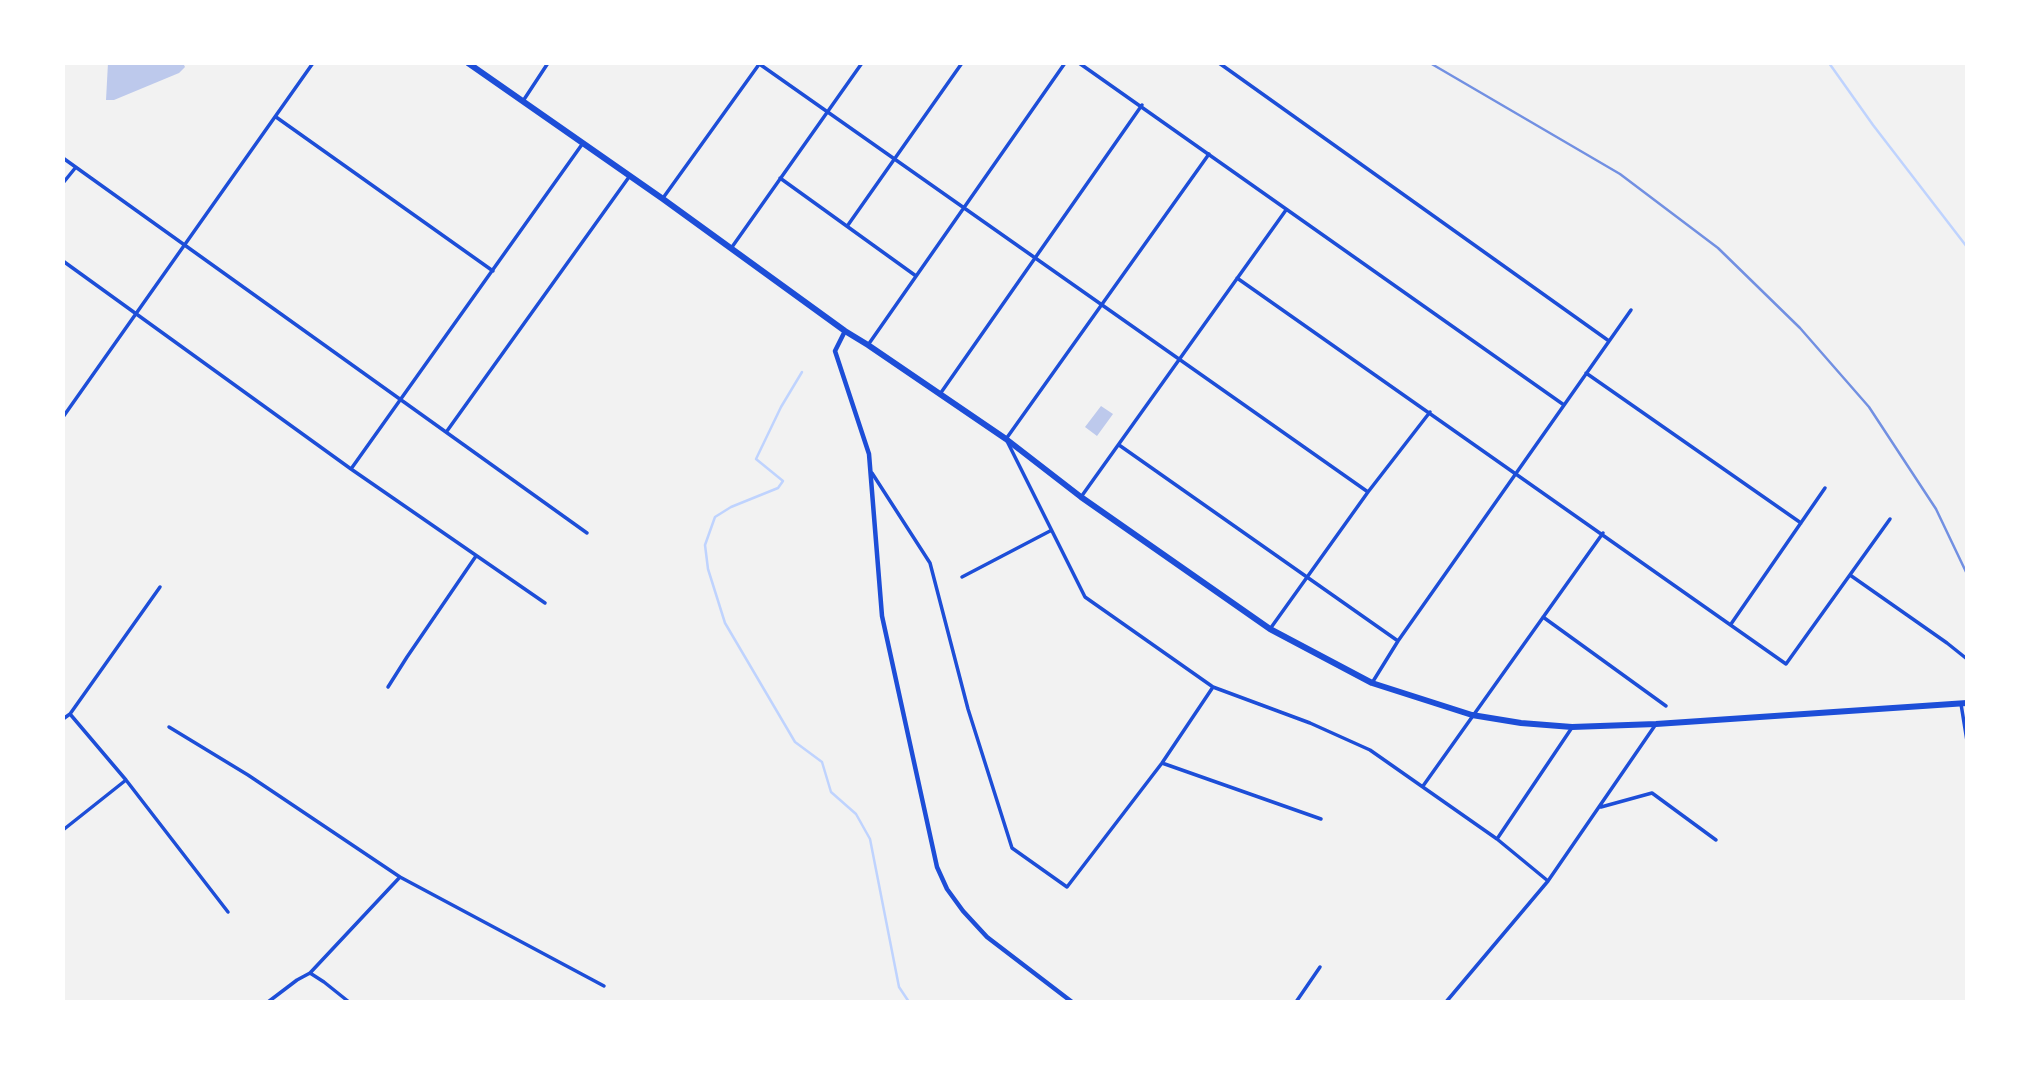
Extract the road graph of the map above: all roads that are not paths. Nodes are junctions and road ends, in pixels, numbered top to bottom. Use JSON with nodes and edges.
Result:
{"nodes":[{"id":1,"x":313,"y":63,"type":"edge"},
{"id":2,"x":468,"y":63,"type":"edge"},
{"id":3,"x":548,"y":63,"type":"edge"},
{"id":4,"x":759,"y":63,"type":"edge"},
{"id":5,"x":862,"y":63,"type":"edge"},
{"id":6,"x":962,"y":63,"type":"edge"},
{"id":7,"x":1065,"y":63,"type":"edge"},
{"id":8,"x":1079,"y":63,"type":"edge"},
{"id":9,"x":1219,"y":63,"type":"edge"},
{"id":10,"x":523,"y":101,"type":"junction"},
{"id":11,"x":1142,"y":106,"type":"junction"},
{"id":12,"x":826,"y":113,"type":"junction"},
{"id":13,"x":276,"y":117,"type":"junction"},
{"id":14,"x":583,"y":143,"type":"junction"},
{"id":15,"x":1209,"y":154,"type":"junction"},
{"id":16,"x":63,"y":158,"type":"edge"},
{"id":17,"x":895,"y":159,"type":"junction"},
{"id":18,"x":76,"y":167,"type":"junction"},
{"id":19,"x":629,"y":177,"type":"junction"},
{"id":20,"x":780,"y":178,"type":"junction"},
{"id":21,"x":63,"y":183,"type":"edge"},
{"id":22,"x":663,"y":199,"type":"junction"},
{"id":23,"x":963,"y":209,"type":"junction"},
{"id":24,"x":1286,"y":209,"type":"junction"},
{"id":25,"x":848,"y":225,"type":"junction"},
{"id":26,"x":186,"y":245,"type":"junction"},
{"id":27,"x":730,"y":249,"type":"junction"},
{"id":28,"x":1036,"y":259,"type":"junction"},
{"id":29,"x":63,"y":261,"type":"edge"},
{"id":30,"x":493,"y":271,"type":"junction"},
{"id":31,"x":916,"y":276,"type":"junction"},
{"id":32,"x":1237,"y":278,"type":"junction"},
{"id":33,"x":1101,"y":303,"type":"junction"},
{"id":34,"x":1631,"y":310,"type":"dead end"},
{"id":35,"x":136,"y":312,"type":"junction"},
{"id":36,"x":845,"y":331,"type":"junction"},
{"id":37,"x":1609,"y":341,"type":"junction"},
{"id":38,"x":868,"y":345,"type":"junction"},
{"id":39,"x":1179,"y":359,"type":"junction"},
{"id":40,"x":1586,"y":373,"type":"junction"},
{"id":41,"x":940,"y":394,"type":"junction"},
{"id":42,"x":401,"y":398,"type":"junction"},
{"id":43,"x":1564,"y":405,"type":"junction"},
{"id":44,"x":1430,"y":412,"type":"junction"},
{"id":45,"x":63,"y":417,"type":"edge"},
{"id":46,"x":447,"y":431,"type":"junction"},
{"id":47,"x":1006,"y":439,"type":"junction"},
{"id":48,"x":1119,"y":445,"type":"junction"},
{"id":49,"x":351,"y":469,"type":"junction"},
{"id":50,"x":872,"y":473,"type":"junction"},
{"id":51,"x":1516,"y":475,"type":"junction"},
{"id":52,"x":1825,"y":488,"type":"dead end"},
{"id":53,"x":1367,"y":492,"type":"junction"},
{"id":54,"x":1081,"y":497,"type":"junction"},
{"id":55,"x":1890,"y":520,"type":"dead end"},
{"id":56,"x":1801,"y":523,"type":"junction"},
{"id":57,"x":1050,"y":531,"type":"junction"},
{"id":58,"x":587,"y":533,"type":"dead end"},
{"id":59,"x":1603,"y":533,"type":"junction"},
{"id":60,"x":477,"y":556,"type":"junction"},
{"id":61,"x":1850,"y":575,"type":"junction"},
{"id":62,"x":962,"y":576,"type":"dead end"},
{"id":63,"x":1307,"y":578,"type":"junction"},
{"id":64,"x":160,"y":587,"type":"dead end"},
{"id":65,"x":545,"y":603,"type":"dead end"},
{"id":66,"x":1543,"y":617,"type":"junction"},
{"id":67,"x":1730,"y":625,"type":"junction"},
{"id":68,"x":1270,"y":629,"type":"junction"},
{"id":69,"x":1398,"y":641,"type":"junction"},
{"id":70,"x":1967,"y":659,"type":"edge"},
{"id":71,"x":1372,"y":683,"type":"junction"},
{"id":72,"x":388,"y":687,"type":"dead end"},
{"id":73,"x":1213,"y":687,"type":"junction"},
{"id":74,"x":1964,"y":703,"type":"edge"},
{"id":75,"x":1666,"y":706,"type":"dead end"},
{"id":76,"x":70,"y":714,"type":"junction"},
{"id":77,"x":1472,"y":715,"type":"junction"},
{"id":78,"x":63,"y":719,"type":"edge"},
{"id":79,"x":1656,"y":724,"type":"junction"},
{"id":80,"x":169,"y":727,"type":"dead end"},
{"id":81,"x":1572,"y":727,"type":"junction"},
{"id":82,"x":1967,"y":741,"type":"edge"},
{"id":83,"x":1162,"y":763,"type":"junction"},
{"id":84,"x":126,"y":780,"type":"junction"},
{"id":85,"x":1423,"y":786,"type":"junction"},
{"id":86,"x":1599,"y":808,"type":"junction"},
{"id":87,"x":1321,"y":819,"type":"dead end"},
{"id":88,"x":63,"y":830,"type":"edge"},
{"id":89,"x":1497,"y":839,"type":"junction"},
{"id":90,"x":1716,"y":840,"type":"dead end"},
{"id":91,"x":400,"y":877,"type":"junction"},
{"id":92,"x":1548,"y":881,"type":"junction"},
{"id":93,"x":228,"y":912,"type":"dead end"},
{"id":94,"x":1320,"y":967,"type":"dead end"},
{"id":95,"x":310,"y":974,"type":"junction"},
{"id":96,"x":604,"y":986,"type":"dead end"},
{"id":97,"x":268,"y":1002,"type":"edge"},
{"id":98,"x":349,"y":1002,"type":"edge"},
{"id":99,"x":1072,"y":1002,"type":"edge"},
{"id":100,"x":1296,"y":1002,"type":"edge"},
{"id":101,"x":1446,"y":1002,"type":"edge"}],
"edges":[{"from":1,"to":13,"type":"street"},
{"from":2,"to":10,"type":"main road"},
{"from":3,"to":10,"type":"street"},
{"from":4,"to":12,"type":"street"},
{"from":4,"to":22,"type":"street"},
{"from":5,"to":12,"type":"street"},
{"from":6,"to":17,"type":"street"},
{"from":7,"to":23,"type":"street"},
{"from":8,"to":11,"type":"street"},
{"from":9,"to":37,"type":"street"},
{"from":10,"to":14,"type":"main road"},
{"from":11,"to":15,"type":"street"},
{"from":11,"to":28,"type":"street"},
{"from":12,"to":17,"type":"street"},
{"from":12,"to":20,"type":"street"},
{"from":13,"to":26,"type":"street"},
{"from":13,"to":30,"type":"street"},
{"from":14,"to":19,"type":"main road"},
{"from":14,"to":30,"type":"street"},
{"from":15,"to":24,"type":"street"},
{"from":15,"to":33,"type":"street"},
{"from":16,"to":18,"type":"street"},
{"from":17,"to":23,"type":"street"},
{"from":17,"to":25,"type":"street"},
{"from":18,"to":21,"type":"street"},
{"from":18,"to":26,"type":"street"},
{"from":19,"to":22,"type":"main road"},
{"from":19,"to":46,"type":"street"},
{"from":20,"to":25,"type":"street"},
{"from":20,"to":27,"type":"street"},
{"from":22,"to":27,"type":"main road"},
{"from":23,"to":28,"type":"street"},
{"from":23,"to":31,"type":"street"},
{"from":24,"to":32,"type":"street"},
{"from":24,"to":43,"type":"street"},
{"from":25,"to":31,"type":"street"},
{"from":26,"to":35,"type":"street"},
{"from":26,"to":42,"type":"street"},
{"from":27,"to":36,"type":"main road"},
{"from":28,"to":33,"type":"street"},
{"from":28,"to":41,"type":"street"},
{"from":29,"to":35,"type":"street"},
{"from":30,"to":42,"type":"street"},
{"from":31,"to":38,"type":"street"},
{"from":32,"to":39,"type":"street"},
{"from":32,"to":44,"type":"street"},
{"from":33,"to":39,"type":"street"},
{"from":33,"to":47,"type":"street"},
{"from":34,"to":37,"type":"street"},
{"from":35,"to":45,"type":"street"},
{"from":35,"to":49,"type":"street"},
{"from":36,"to":38,"type":"main road"},
{"from":36,"to":50,"type":"street"},
{"from":37,"to":40,"type":"street"},
{"from":38,"to":41,"type":"main road"},
{"from":39,"to":48,"type":"street"},
{"from":39,"to":53,"type":"street"},
{"from":40,"to":43,"type":"street"},
{"from":40,"to":56,"type":"street"},
{"from":41,"to":47,"type":"main road"},
{"from":42,"to":46,"type":"street"},
{"from":42,"to":49,"type":"street"},
{"from":43,"to":51,"type":"street"},
{"from":44,"to":51,"type":"street"},
{"from":44,"to":53,"type":"street"},
{"from":46,"to":58,"type":"street"},
{"from":47,"to":54,"type":"main road"},
{"from":47,"to":57,"type":"street"},
{"from":48,"to":54,"type":"street"},
{"from":48,"to":63,"type":"street"},
{"from":49,"to":60,"type":"street"},
{"from":50,"to":83,"type":"street"},
{"from":50,"to":99,"type":"street"},
{"from":51,"to":59,"type":"street"},
{"from":51,"to":69,"type":"street"},
{"from":52,"to":56,"type":"street"},
{"from":53,"to":63,"type":"street"},
{"from":54,"to":68,"type":"main road"},
{"from":55,"to":61,"type":"street"},
{"from":56,"to":67,"type":"street"},
{"from":57,"to":62,"type":"street"},
{"from":57,"to":73,"type":"street"},
{"from":59,"to":66,"type":"street"},
{"from":59,"to":67,"type":"street"},
{"from":60,"to":65,"type":"street"},
{"from":60,"to":72,"type":"street"},
{"from":61,"to":67,"type":"street"},
{"from":61,"to":70,"type":"street"},
{"from":63,"to":68,"type":"street"},
{"from":63,"to":69,"type":"street"},
{"from":64,"to":76,"type":"street"},
{"from":66,"to":75,"type":"street"},
{"from":66,"to":77,"type":"street"},
{"from":68,"to":71,"type":"main road"},
{"from":69,"to":71,"type":"street"},
{"from":71,"to":77,"type":"main road"},
{"from":73,"to":83,"type":"street"},
{"from":73,"to":85,"type":"street"},
{"from":74,"to":79,"type":"main road"},
{"from":74,"to":82,"type":"street"},
{"from":76,"to":78,"type":"street"},
{"from":76,"to":84,"type":"street"},
{"from":77,"to":81,"type":"main road"},
{"from":77,"to":85,"type":"street"},
{"from":79,"to":81,"type":"main road"},
{"from":79,"to":86,"type":"street"},
{"from":80,"to":91,"type":"street"},
{"from":81,"to":89,"type":"street"},
{"from":83,"to":87,"type":"street"},
{"from":84,"to":88,"type":"street"},
{"from":84,"to":93,"type":"street"},
{"from":85,"to":89,"type":"street"},
{"from":86,"to":90,"type":"street"},
{"from":86,"to":92,"type":"street"},
{"from":89,"to":92,"type":"street"},
{"from":91,"to":95,"type":"street"},
{"from":91,"to":96,"type":"street"},
{"from":92,"to":101,"type":"street"},
{"from":94,"to":100,"type":"street"},
{"from":95,"to":97,"type":"street"},
{"from":95,"to":98,"type":"street"}]}
